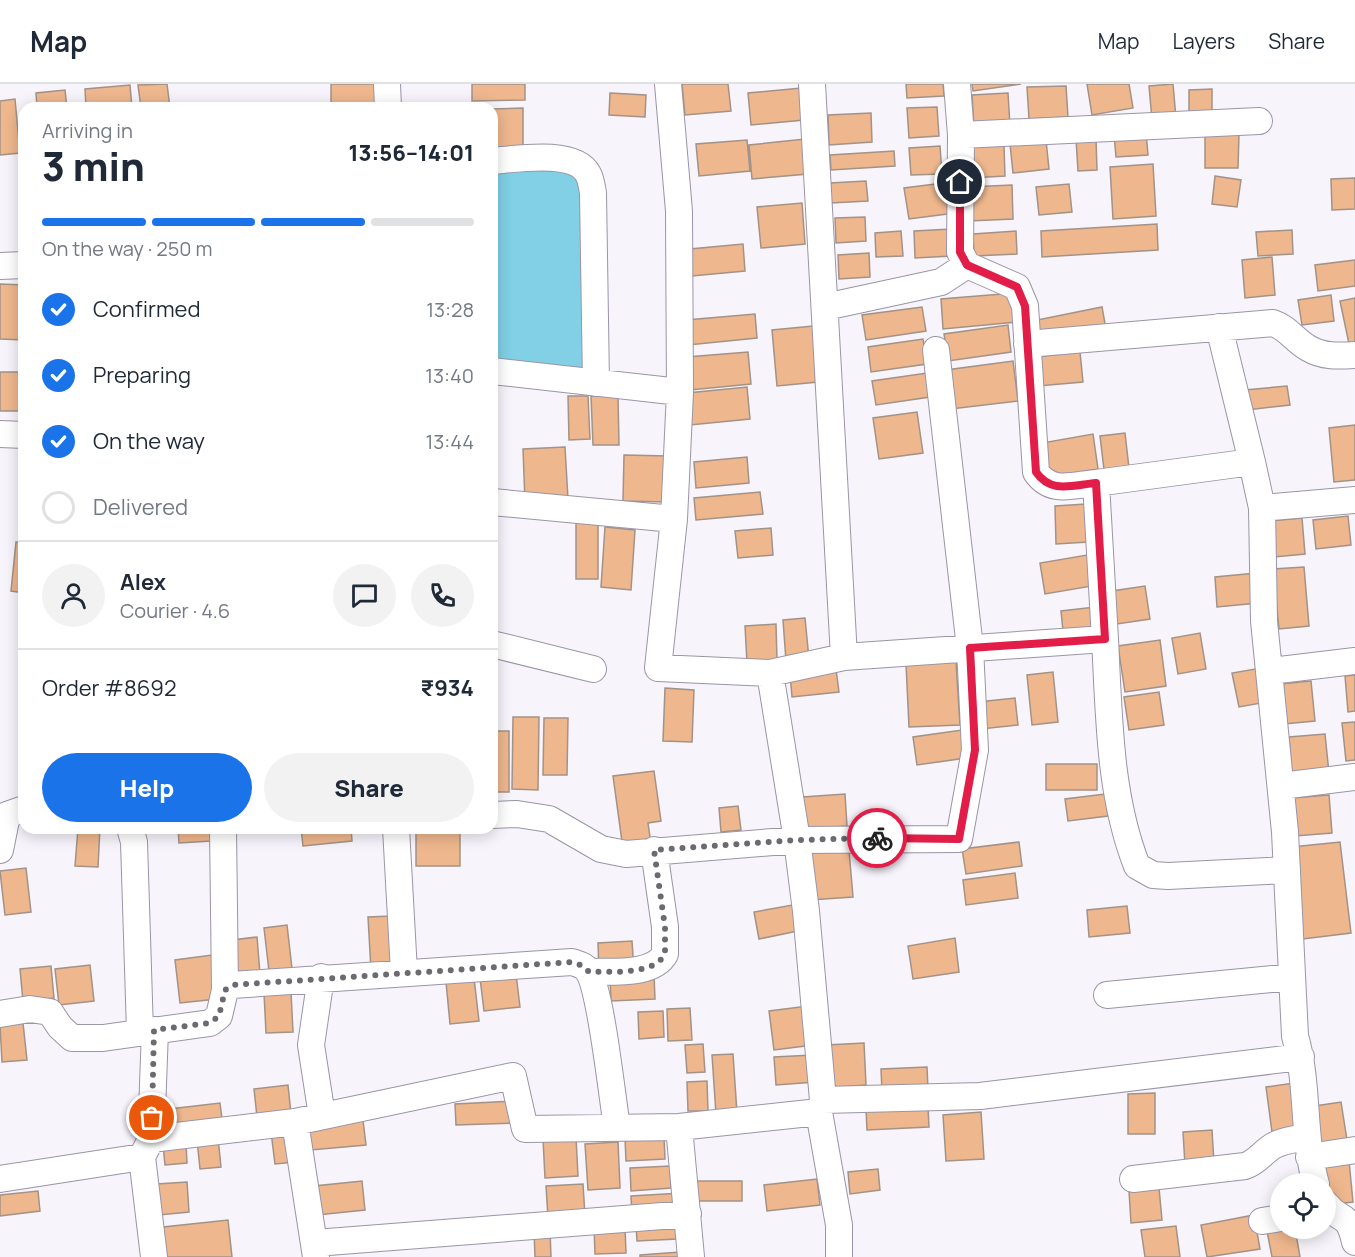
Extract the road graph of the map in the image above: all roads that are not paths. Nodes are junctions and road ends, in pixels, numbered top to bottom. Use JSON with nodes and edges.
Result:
{"nodes":[{"id":1,"x":387,"y":84,"type":"edge"},
{"id":2,"x":668,"y":84,"type":"edge"},
{"id":3,"x":812,"y":84,"type":"edge"},
{"id":4,"x":957,"y":84,"type":"edge"},
{"id":5,"x":388,"y":102,"type":"edge"},
{"id":6,"x":1259,"y":121,"type":"dead end"},
{"id":7,"x":961,"y":135,"type":"junction"},
{"id":8,"x":498,"y":160,"type":"edge"},
{"id":9,"x":967,"y":265,"type":"junction"},
{"id":10,"x":0,"y":266,"type":"edge"},
{"id":11,"x":18,"y":266,"type":"edge"},
{"id":12,"x":825,"y":307,"type":"junction"},
{"id":13,"x":1219,"y":327,"type":"junction"},
{"id":14,"x":1028,"y":344,"type":"junction"},
{"id":15,"x":936,"y":350,"type":"dead end"},
{"id":16,"x":1355,"y":355,"type":"edge"},
{"id":17,"x":498,"y":372,"type":"edge"},
{"id":18,"x":596,"y":383,"type":"junction"},
{"id":19,"x":680,"y":392,"type":"junction"},
{"id":20,"x":0,"y":434,"type":"edge"},
{"id":21,"x":18,"y":435,"type":"edge"},
{"id":22,"x":1252,"y":462,"type":"junction"},
{"id":23,"x":1096,"y":483,"type":"junction"},
{"id":24,"x":1355,"y":500,"type":"edge"},
{"id":25,"x":498,"y":503,"type":"edge"},
{"id":26,"x":1262,"y":508,"type":"junction"},
{"id":27,"x":674,"y":519,"type":"junction"},
{"id":28,"x":1105,"y":639,"type":"junction"},
{"id":29,"x":498,"y":645,"type":"edge"},
{"id":30,"x":970,"y":648,"type":"junction"},
{"id":31,"x":844,"y":657,"type":"junction"},
{"id":32,"x":1355,"y":661,"type":"edge"},
{"id":33,"x":593,"y":669,"type":"dead end"},
{"id":34,"x":1269,"y":671,"type":"junction"},
{"id":35,"x":770,"y":673,"type":"junction"},
{"id":36,"x":1355,"y":777,"type":"edge"},
{"id":37,"x":1281,"y":786,"type":"junction"},
{"id":38,"x":18,"y":810,"type":"edge"},
{"id":39,"x":498,"y":815,"type":"edge"},
{"id":40,"x":132,"y":834,"type":"edge"},
{"id":41,"x":223,"y":834,"type":"edge"},
{"id":42,"x":396,"y":834,"type":"edge"},
{"id":43,"x":797,"y":840,"type":"junction"},
{"id":44,"x":0,"y":850,"type":"edge"},
{"id":45,"x":654,"y":850,"type":"junction"},
{"id":46,"x":1287,"y":870,"type":"junction"},
{"id":47,"x":404,"y":972,"type":"junction"},
{"id":48,"x":589,"y":972,"type":"junction"},
{"id":49,"x":321,"y":977,"type":"junction"},
{"id":50,"x":1292,"y":977,"type":"junction"},
{"id":51,"x":225,"y":990,"type":"junction"},
{"id":52,"x":1107,"y":994,"type":"dead end"},
{"id":53,"x":0,"y":1014,"type":"edge"},
{"id":54,"x":147,"y":1031,"type":"junction"},
{"id":55,"x":1301,"y":1057,"type":"junction"},
{"id":56,"x":821,"y":1106,"type":"junction"},
{"id":57,"x":322,"y":1116,"type":"junction"},
{"id":58,"x":295,"y":1122,"type":"junction"},
{"id":59,"x":617,"y":1127,"type":"junction"},
{"id":60,"x":679,"y":1127,"type":"junction"},
{"id":61,"x":1308,"y":1147,"type":"junction"},
{"id":62,"x":147,"y":1148,"type":"junction"},
{"id":63,"x":1355,"y":1150,"type":"edge"},
{"id":64,"x":1314,"y":1173,"type":"edge"},
{"id":65,"x":0,"y":1179,"type":"edge"},
{"id":66,"x":1133,"y":1179,"type":"dead end"},
{"id":67,"x":1336,"y":1211,"type":"edge"},
{"id":68,"x":688,"y":1214,"type":"junction"},
{"id":69,"x":1355,"y":1242,"type":"edge"},
{"id":70,"x":316,"y":1250,"type":"edge"},
{"id":71,"x":154,"y":1257,"type":"edge"},
{"id":72,"x":691,"y":1257,"type":"edge"},
{"id":73,"x":839,"y":1257,"type":"edge"}],
"edges":[{"from":1,"to":5,"type":"street"},
{"from":2,"to":19,"type":"street"},
{"from":3,"to":12,"type":"street"},
{"from":4,"to":7,"type":"street"},
{"from":6,"to":7,"type":"street"},
{"from":7,"to":9,"type":"street"},
{"from":8,"to":18,"type":"street"},
{"from":9,"to":12,"type":"street"},
{"from":9,"to":14,"type":"street"},
{"from":10,"to":11,"type":"street"},
{"from":12,"to":31,"type":"street"},
{"from":13,"to":14,"type":"street"},
{"from":13,"to":16,"type":"street"},
{"from":13,"to":22,"type":"street"},
{"from":14,"to":23,"type":"street"},
{"from":15,"to":30,"type":"street"},
{"from":17,"to":18,"type":"street"},
{"from":18,"to":19,"type":"street"},
{"from":19,"to":27,"type":"street"},
{"from":20,"to":21,"type":"street"},
{"from":22,"to":23,"type":"street"},
{"from":22,"to":26,"type":"street"},
{"from":23,"to":28,"type":"street"},
{"from":24,"to":26,"type":"street"},
{"from":25,"to":27,"type":"street"},
{"from":26,"to":34,"type":"street"},
{"from":27,"to":35,"type":"street"},
{"from":28,"to":30,"type":"street"},
{"from":28,"to":46,"type":"street"},
{"from":29,"to":33,"type":"street"},
{"from":30,"to":31,"type":"street"},
{"from":30,"to":43,"type":"street"},
{"from":31,"to":35,"type":"street"},
{"from":32,"to":34,"type":"street"},
{"from":34,"to":37,"type":"street"},
{"from":35,"to":43,"type":"street"},
{"from":36,"to":37,"type":"street"},
{"from":37,"to":46,"type":"street"},
{"from":38,"to":44,"type":"street"},
{"from":39,"to":45,"type":"street"},
{"from":40,"to":54,"type":"street"},
{"from":41,"to":51,"type":"street"},
{"from":42,"to":47,"type":"street"},
{"from":43,"to":45,"type":"street"},
{"from":43,"to":56,"type":"street"},
{"from":45,"to":48,"type":"street"},
{"from":46,"to":50,"type":"street"},
{"from":47,"to":48,"type":"street"},
{"from":47,"to":49,"type":"street"},
{"from":48,"to":59,"type":"street"},
{"from":49,"to":51,"type":"street"},
{"from":49,"to":57,"type":"street"},
{"from":50,"to":52,"type":"street"},
{"from":50,"to":55,"type":"street"},
{"from":51,"to":54,"type":"street"},
{"from":53,"to":54,"type":"street"},
{"from":54,"to":62,"type":"street"},
{"from":55,"to":56,"type":"street"},
{"from":55,"to":61,"type":"street"},
{"from":56,"to":60,"type":"street"},
{"from":56,"to":73,"type":"street"},
{"from":57,"to":58,"type":"street"},
{"from":57,"to":59,"type":"street"},
{"from":58,"to":62,"type":"street"},
{"from":58,"to":70,"type":"street"},
{"from":59,"to":60,"type":"street"},
{"from":60,"to":68,"type":"street"},
{"from":61,"to":63,"type":"street"},
{"from":61,"to":64,"type":"street"},
{"from":61,"to":66,"type":"street"},
{"from":62,"to":65,"type":"street"},
{"from":62,"to":71,"type":"street"},
{"from":67,"to":69,"type":"street"},
{"from":68,"to":70,"type":"street"},
{"from":68,"to":72,"type":"street"}]}
